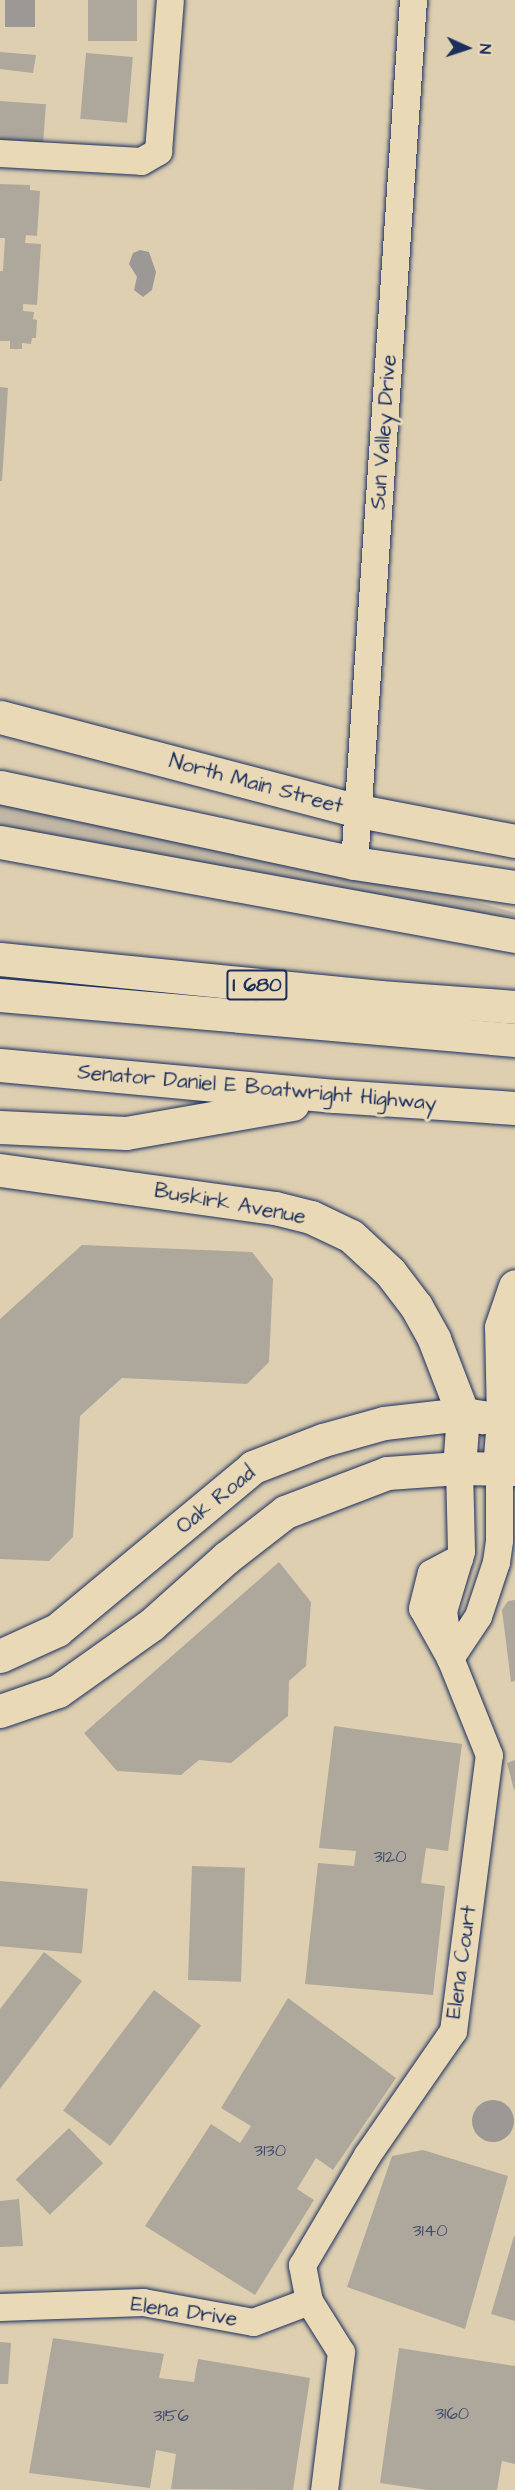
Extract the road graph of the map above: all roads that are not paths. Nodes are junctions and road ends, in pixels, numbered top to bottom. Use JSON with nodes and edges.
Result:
{"nodes":[{"id":1,"x":170,"y":0,"type":"edge"},
{"id":2,"x":412,"y":0,"type":"edge"},
{"id":3,"x":0,"y":153,"type":"edge"},
{"id":4,"x":0,"y":717,"type":"edge"},
{"id":5,"x":0,"y":787,"type":"edge"},
{"id":6,"x":359,"y":811,"type":"junction"},
{"id":7,"x":515,"y":841,"type":"edge"},
{"id":8,"x":0,"y":842,"type":"edge"},
{"id":9,"x":354,"y":863,"type":"junction"},
{"id":10,"x":515,"y":887,"type":"edge"},
{"id":11,"x":515,"y":936,"type":"edge"},
{"id":12,"x":0,"y":959,"type":"edge"},
{"id":13,"x":0,"y":995,"type":"edge"},
{"id":14,"x":515,"y":1007,"type":"edge"},
{"id":15,"x":515,"y":1040,"type":"edge"},
{"id":16,"x":0,"y":1065,"type":"edge"},
{"id":17,"x":335,"y":1096,"type":"junction"},
{"id":18,"x":515,"y":1108,"type":"edge"},
{"id":19,"x":0,"y":1127,"type":"edge"},
{"id":20,"x":0,"y":1170,"type":"edge"},
{"id":21,"x":515,"y":1286,"type":"edge"},
{"id":22,"x":463,"y":1414,"type":"junction"},
{"id":23,"x":509,"y":1419,"type":"edge"},
{"id":24,"x":459,"y":1468,"type":"junction"},
{"id":25,"x":507,"y":1469,"type":"edge"},
{"id":26,"x":0,"y":1656,"type":"edge"},
{"id":27,"x":450,"y":1658,"type":"junction"},
{"id":28,"x":0,"y":1711,"type":"edge"},
{"id":29,"x":309,"y":2301,"type":"junction"},
{"id":30,"x":0,"y":2307,"type":"edge"},
{"id":31,"x":324,"y":2490,"type":"edge"}],
"edges":[{"from":1,"to":3,"type":"street"},
{"from":2,"to":6,"type":"street","name":"Sun Valley Drive"},
{"from":4,"to":6,"type":"main road","name":"North Main Street"},
{"from":5,"to":9,"type":"main road"},
{"from":6,"to":7,"type":"main road","name":"North Main Street"},
{"from":6,"to":9,"type":"street","name":"Sun Valley Drive"},
{"from":8,"to":11,"type":"main road"},
{"from":9,"to":10,"type":"main road"},
{"from":12,"to":14,"type":"main road","number":"I 680"},
{"from":13,"to":15,"type":"main road","number":"I 680"},
{"from":16,"to":17,"type":"main road","name":"Senator Daniel E Boatwright Highway"},
{"from":17,"to":18,"type":"main road","name":"Senator Daniel E Boatwright Highway"},
{"from":17,"to":19,"type":"main road"},
{"from":20,"to":22,"type":"main road","name":"Buskirk Avenue"},
{"from":21,"to":23,"type":"main road"},
{"from":22,"to":23,"type":"main road"},
{"from":22,"to":24,"type":"main road","name":"Buskirk Avenue"},
{"from":22,"to":26,"type":"main road","name":"Oak Road"},
{"from":23,"to":25,"type":"main road"},
{"from":24,"to":25,"type":"main road"},
{"from":24,"to":27,"type":"street","name":"Elena Court"},
{"from":24,"to":28,"type":"main road"},
{"from":25,"to":27,"type":"street"},
{"from":27,"to":29,"type":"street","name":"Elena Court"},
{"from":29,"to":30,"type":"street","name":"Elena Drive"},
{"from":29,"to":31,"type":"street"}]}
